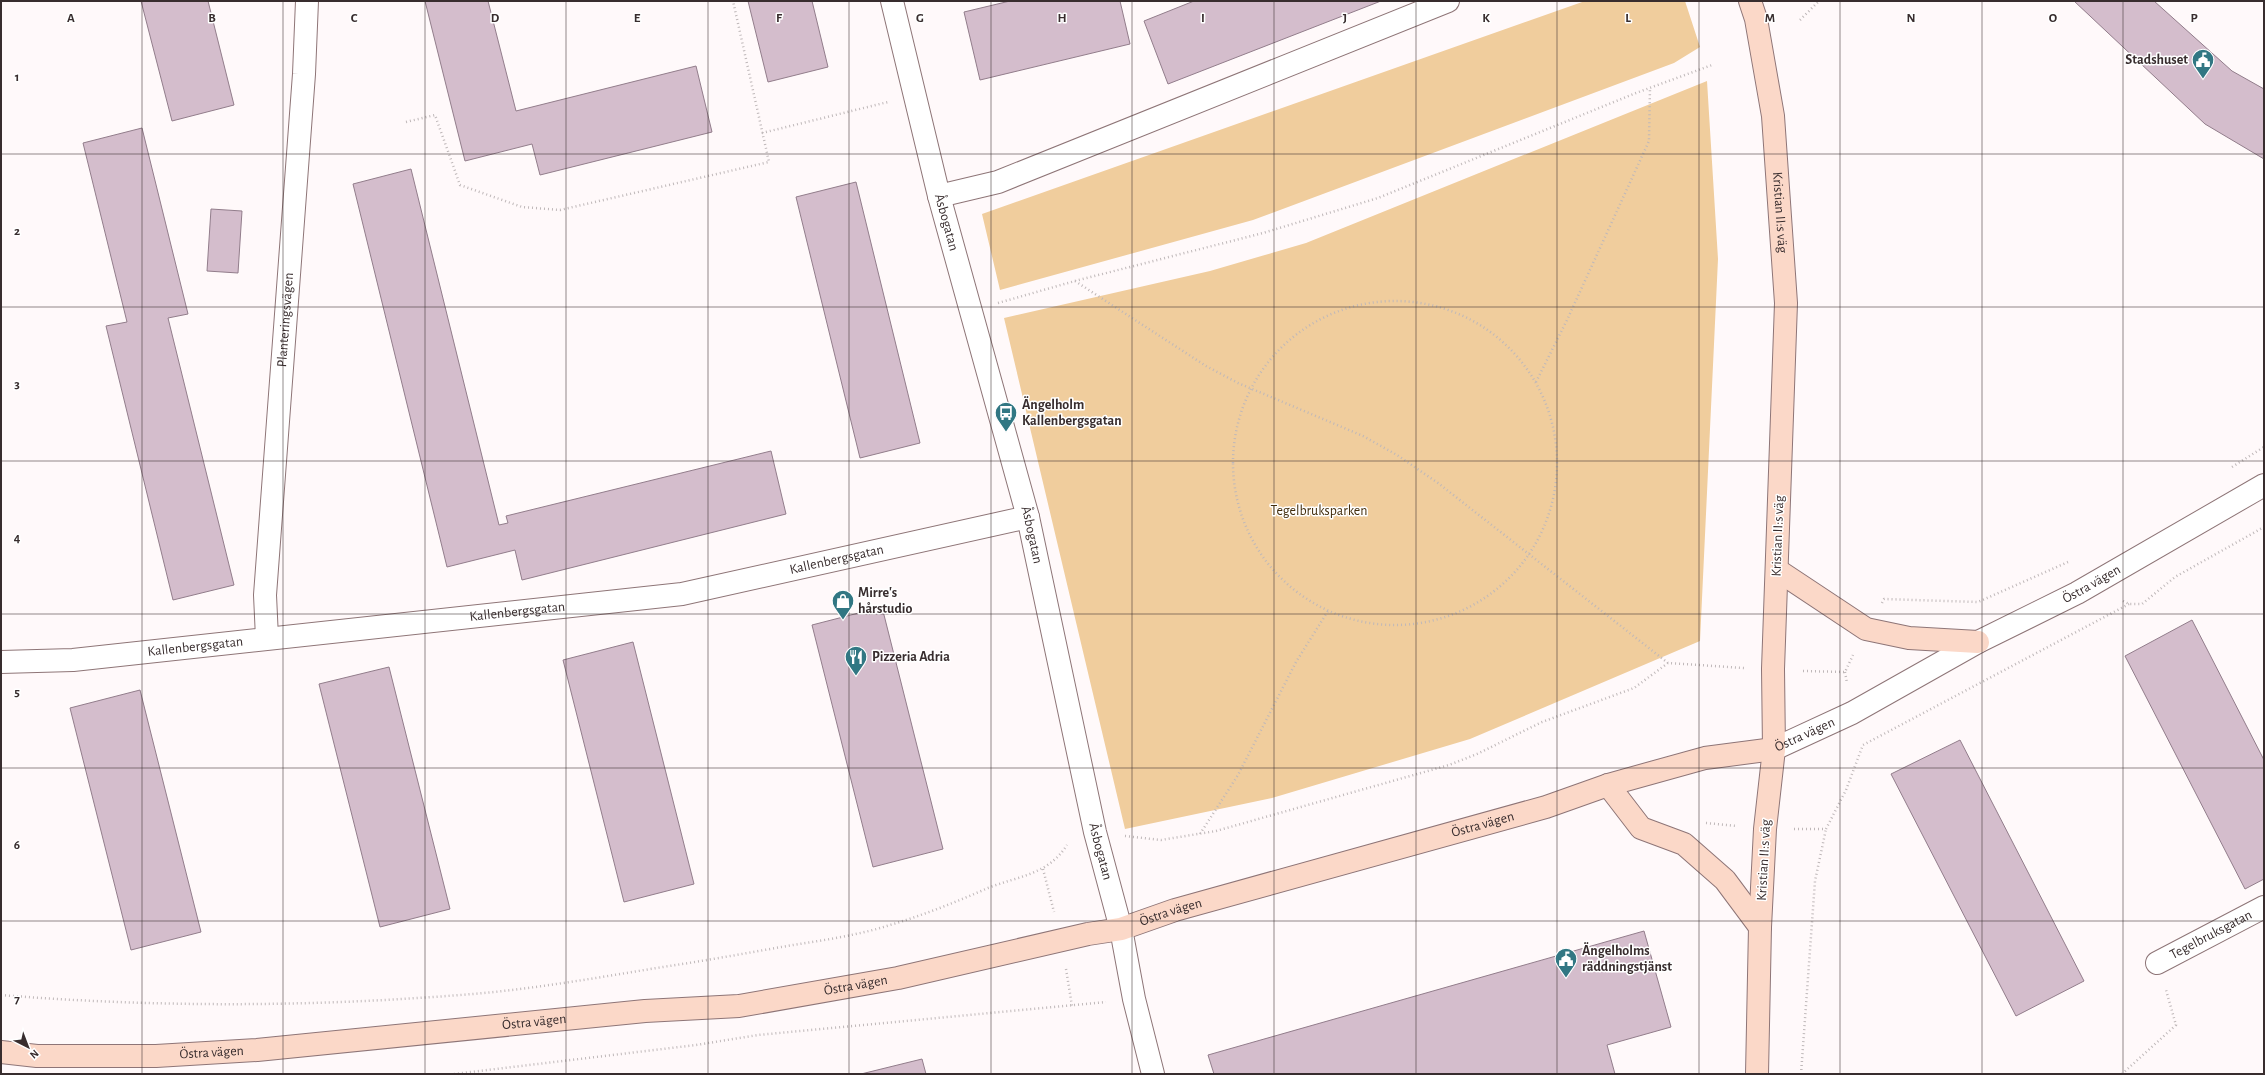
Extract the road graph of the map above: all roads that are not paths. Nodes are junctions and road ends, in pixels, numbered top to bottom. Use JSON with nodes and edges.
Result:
{"nodes":[{"id":1,"x":307,"y":1,"type":"edge"},
{"id":2,"x":892,"y":1,"type":"edge"},
{"id":3,"x":1448,"y":1,"type":"edge"},
{"id":4,"x":1750,"y":1,"type":"edge"},
{"id":5,"x":939,"y":196,"type":"junction"},
{"id":6,"x":2264,"y":485,"type":"edge"},
{"id":7,"x":1028,"y":517,"type":"junction"},
{"id":8,"x":1777,"y":570,"type":"junction"},
{"id":9,"x":267,"y":638,"type":"junction"},
{"id":10,"x":1978,"y":642,"type":"junction"},
{"id":11,"x":1,"y":662,"type":"edge"},
{"id":12,"x":1774,"y":749,"type":"junction"},
{"id":13,"x":1608,"y":785,"type":"junction"},
{"id":14,"x":2264,"y":907,"type":"edge"},
{"id":15,"x":1760,"y":927,"type":"junction"},
{"id":16,"x":1121,"y":929,"type":"junction"},
{"id":17,"x":2157,"y":963,"type":"road end"},
{"id":18,"x":1,"y":1052,"type":"edge"},
{"id":19,"x":1153,"y":1074,"type":"edge"},
{"id":20,"x":1757,"y":1074,"type":"edge"}],
"edges":[{"from":1,"to":9,"type":"street","name":"Planteringsvägen"},
{"from":2,"to":5,"type":"street","name":"Åsbogatan"},
{"from":3,"to":5,"type":"street"},
{"from":4,"to":8,"type":"main road","name":"Kristian II:s väg"},
{"from":5,"to":7,"type":"street","name":"Åsbogatan"},
{"from":6,"to":10,"type":"street","name":"Östra vägen"},
{"from":7,"to":9,"type":"street","name":"Kallenbergsgatan"},
{"from":7,"to":16,"type":"street","name":"Åsbogatan"},
{"from":8,"to":10,"type":"main road"},
{"from":8,"to":12,"type":"main road","name":"Kristian II:s väg"},
{"from":9,"to":11,"type":"street","name":"Kallenbergsgatan"},
{"from":10,"to":12,"type":"street","name":"Östra vägen"},
{"from":12,"to":13,"type":"main road","name":"Östra vägen"},
{"from":12,"to":15,"type":"main road","name":"Kristian II:s väg"},
{"from":13,"to":15,"type":"main road"},
{"from":13,"to":16,"type":"main road","name":"Östra vägen"},
{"from":14,"to":17,"type":"street","name":"Tegelbruksgatan"},
{"from":15,"to":20,"type":"main road","name":"Kristian II:s väg"},
{"from":16,"to":18,"type":"main road","name":"Östra vägen"},
{"from":16,"to":19,"type":"street","name":"Åsbogatan"}]}
